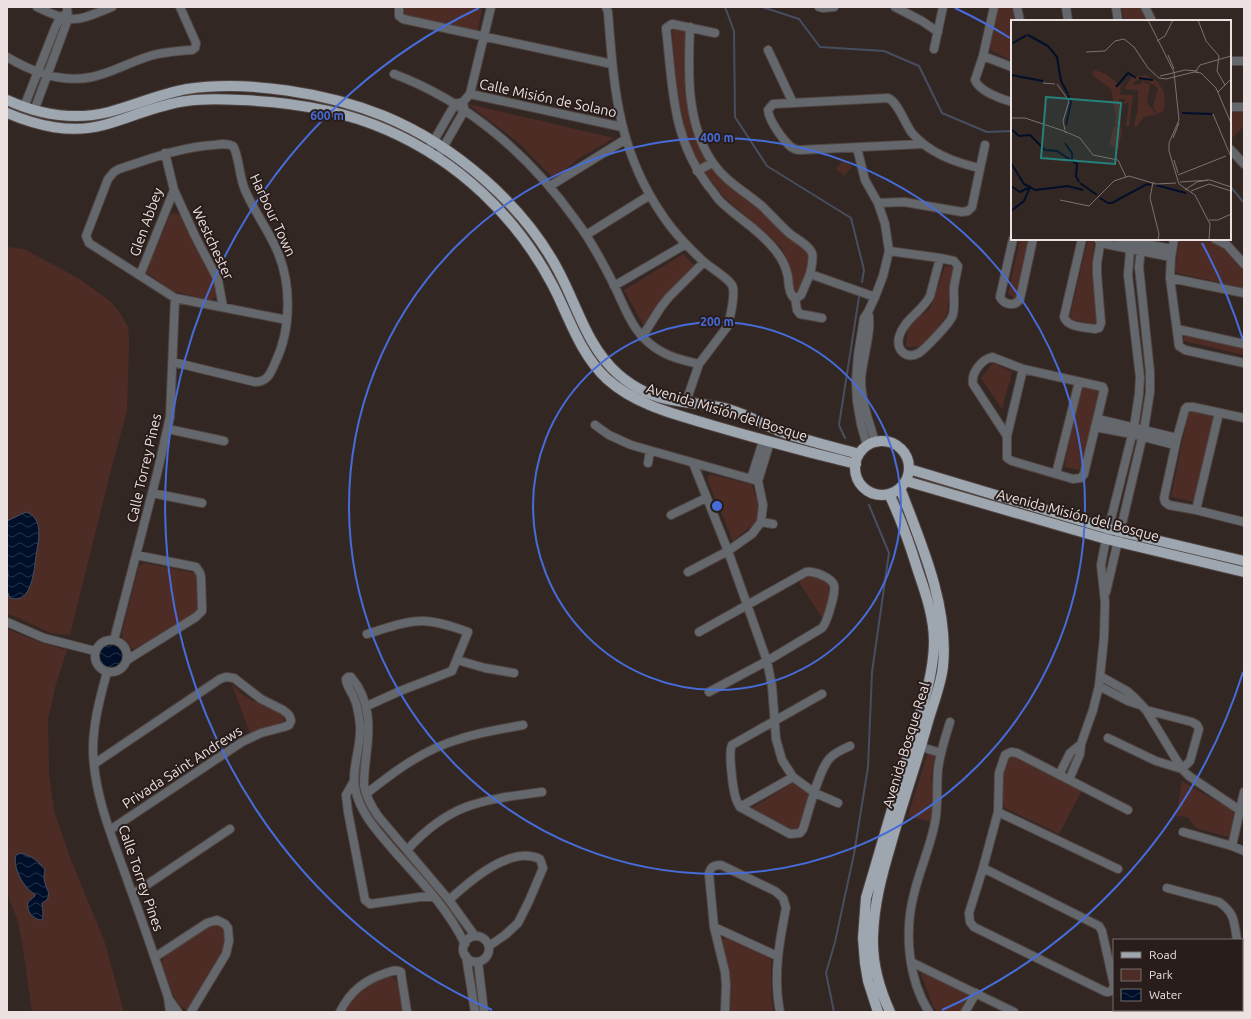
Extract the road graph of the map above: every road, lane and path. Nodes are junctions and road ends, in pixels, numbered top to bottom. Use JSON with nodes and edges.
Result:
{"nodes":[{"id":1,"x":37,"y":7,"type":"edge"},
{"id":2,"x":112,"y":7,"type":"edge"},
{"id":3,"x":180,"y":7,"type":"edge"},
{"id":4,"x":399,"y":7,"type":"edge"},
{"id":5,"x":491,"y":7,"type":"edge"},
{"id":6,"x":606,"y":7,"type":"edge"},
{"id":7,"x":819,"y":7,"type":"edge"},
{"id":8,"x":834,"y":7,"type":"edge"},
{"id":9,"x":898,"y":7,"type":"edge"},
{"id":10,"x":943,"y":7,"type":"edge"},
{"id":11,"x":994,"y":7,"type":"edge"},
{"id":12,"x":1017,"y":7,"type":"edge"},
{"id":13,"x":1066,"y":7,"type":"edge"},
{"id":14,"x":1116,"y":7,"type":"edge"},
{"id":15,"x":1145,"y":7,"type":"edge"},
{"id":16,"x":66,"y":14,"type":"edge"},
{"id":17,"x":1020,"y":20,"type":"edge"},
{"id":18,"x":1068,"y":20,"type":"edge"},
{"id":19,"x":1118,"y":20,"type":"edge"},
{"id":20,"x":1152,"y":20,"type":"edge"},
{"id":21,"x":690,"y":27,"type":"junction"},
{"id":22,"x":938,"y":32,"type":"junction"},
{"id":23,"x":715,"y":33,"type":"dead end"},
{"id":24,"x":484,"y":37,"type":"junction"},
{"id":25,"x":934,"y":49,"type":"dead end"},
{"id":26,"x":768,"y":50,"type":"dead end"},
{"id":27,"x":983,"y":56,"type":"junction"},
{"id":28,"x":7,"y":58,"type":"edge"},
{"id":29,"x":1231,"y":61,"type":"edge"},
{"id":30,"x":1244,"y":61,"type":"edge"},
{"id":31,"x":612,"y":64,"type":"junction"},
{"id":32,"x":1011,"y":67,"type":"edge"},
{"id":33,"x":38,"y":72,"type":"junction"},
{"id":34,"x":48,"y":74,"type":"junction"},
{"id":35,"x":394,"y":74,"type":"dead end"},
{"id":36,"x":293,"y":92,"type":"junction"},
{"id":37,"x":470,"y":94,"type":"junction"},
{"id":38,"x":7,"y":100,"type":"edge"},
{"id":39,"x":269,"y":101,"type":"junction"},
{"id":40,"x":1011,"y":102,"type":"edge"},
{"id":41,"x":793,"y":103,"type":"junction"},
{"id":42,"x":461,"y":106,"type":"junction"},
{"id":43,"x":1231,"y":107,"type":"edge"},
{"id":44,"x":1244,"y":107,"type":"edge"},
{"id":45,"x":29,"y":109,"type":"junction"},
{"id":46,"x":7,"y":113,"type":"edge"},
{"id":47,"x":622,"y":127,"type":"junction"},
{"id":48,"x":626,"y":139,"type":"junction"},
{"id":49,"x":433,"y":142,"type":"junction"},
{"id":50,"x":922,"y":144,"type":"junction"},
{"id":51,"x":985,"y":145,"type":"dead end"},
{"id":52,"x":443,"y":148,"type":"junction"},
{"id":53,"x":857,"y":148,"type":"junction"},
{"id":54,"x":1231,"y":150,"type":"edge"},
{"id":55,"x":428,"y":151,"type":"junction"},
{"id":56,"x":165,"y":154,"type":"junction"},
{"id":57,"x":438,"y":157,"type":"junction"},
{"id":58,"x":712,"y":163,"type":"junction"},
{"id":59,"x":1244,"y":164,"type":"edge"},
{"id":60,"x":979,"y":168,"type":"junction"},
{"id":61,"x":698,"y":171,"type":"junction"},
{"id":62,"x":550,"y":186,"type":"junction"},
{"id":63,"x":174,"y":190,"type":"junction"},
{"id":64,"x":650,"y":196,"type":"junction"},
{"id":65,"x":878,"y":203,"type":"junction"},
{"id":66,"x":586,"y":235,"type":"junction"},
{"id":67,"x":1013,"y":240,"type":"edge"},
{"id":68,"x":1033,"y":240,"type":"edge"},
{"id":69,"x":1082,"y":240,"type":"edge"},
{"id":70,"x":1099,"y":240,"type":"edge"},
{"id":71,"x":1174,"y":240,"type":"edge"},
{"id":72,"x":1217,"y":240,"type":"edge"},
{"id":73,"x":1130,"y":243,"type":"edge"},
{"id":74,"x":686,"y":244,"type":"junction"},
{"id":75,"x":1141,"y":244,"type":"edge"},
{"id":76,"x":888,"y":251,"type":"junction"},
{"id":77,"x":1172,"y":253,"type":"junction"},
{"id":78,"x":940,"y":258,"type":"junction"},
{"id":79,"x":704,"y":262,"type":"junction"},
{"id":80,"x":1244,"y":264,"type":"edge"},
{"id":81,"x":810,"y":274,"type":"junction"},
{"id":82,"x":140,"y":275,"type":"junction"},
{"id":83,"x":1170,"y":278,"type":"junction"},
{"id":84,"x":614,"y":286,"type":"junction"},
{"id":85,"x":1244,"y":293,"type":"edge"},
{"id":86,"x":875,"y":297,"type":"junction"},
{"id":87,"x":175,"y":298,"type":"junction"},
{"id":88,"x":795,"y":298,"type":"junction"},
{"id":89,"x":223,"y":307,"type":"junction"},
{"id":90,"x":822,"y":318,"type":"dead end"},
{"id":91,"x":287,"y":320,"type":"junction"},
{"id":92,"x":1177,"y":329,"type":"junction"},
{"id":93,"x":642,"y":337,"type":"junction"},
{"id":94,"x":1244,"y":344,"type":"edge"},
{"id":95,"x":173,"y":362,"type":"junction"},
{"id":96,"x":699,"y":364,"type":"junction"},
{"id":97,"x":1244,"y":364,"type":"edge"},
{"id":98,"x":1023,"y":369,"type":"junction"},
{"id":99,"x":1079,"y":382,"type":"junction"},
{"id":100,"x":686,"y":402,"type":"junction"},
{"id":101,"x":1219,"y":413,"type":"junction"},
{"id":102,"x":1244,"y":418,"type":"edge"},
{"id":103,"x":1096,"y":423,"type":"junction"},
{"id":104,"x":595,"y":425,"type":"dead end"},
{"id":105,"x":168,"y":430,"type":"junction"},
{"id":106,"x":1133,"y":430,"type":"junction"},
{"id":107,"x":1143,"y":433,"type":"junction"},
{"id":108,"x":796,"y":436,"type":"junction"},
{"id":109,"x":1007,"y":436,"type":"junction"},
{"id":110,"x":224,"y":440,"type":"dead end"},
{"id":111,"x":766,"y":441,"type":"junction"},
{"id":112,"x":1176,"y":442,"type":"junction"},
{"id":113,"x":871,"y":444,"type":"junction"},
{"id":114,"x":650,"y":451,"type":"junction"},
{"id":115,"x":859,"y":454,"type":"junction"},
{"id":116,"x":648,"y":463,"type":"dead end"},
{"id":117,"x":694,"y":463,"type":"junction"},
{"id":118,"x":856,"y":464,"type":"junction"},
{"id":119,"x":909,"y":469,"type":"junction"},
{"id":120,"x":1056,"y":474,"type":"junction"},
{"id":121,"x":755,"y":480,"type":"junction"},
{"id":122,"x":903,"y":484,"type":"junction"},
{"id":123,"x":152,"y":493,"type":"junction"},
{"id":124,"x":889,"y":494,"type":"junction"},
{"id":125,"x":706,"y":498,"type":"junction"},
{"id":126,"x":202,"y":503,"type":"dead end"},
{"id":127,"x":1196,"y":510,"type":"junction"},
{"id":128,"x":671,"y":515,"type":"dead end"},
{"id":129,"x":761,"y":522,"type":"junction"},
{"id":130,"x":1244,"y":522,"type":"edge"},
{"id":131,"x":774,"y":524,"type":"dead end"},
{"id":132,"x":1109,"y":529,"type":"junction"},
{"id":133,"x":1120,"y":532,"type":"junction"},
{"id":134,"x":1106,"y":539,"type":"junction"},
{"id":135,"x":1118,"y":542,"type":"junction"},
{"id":136,"x":728,"y":551,"type":"junction"},
{"id":137,"x":136,"y":555,"type":"junction"},
{"id":138,"x":1244,"y":561,"type":"edge"},
{"id":139,"x":688,"y":572,"type":"dead end"},
{"id":140,"x":1244,"y":572,"type":"edge"},
{"id":141,"x":1105,"y":602,"type":"junction"},
{"id":142,"x":747,"y":605,"type":"junction"},
{"id":143,"x":7,"y":622,"type":"edge"},
{"id":144,"x":699,"y":632,"type":"dead end"},
{"id":145,"x":367,"y":634,"type":"dead end"},
{"id":146,"x":114,"y":640,"type":"junction"},
{"id":147,"x":96,"y":652,"type":"junction"},
{"id":148,"x":127,"y":660,"type":"junction"},
{"id":149,"x":457,"y":660,"type":"junction"},
{"id":150,"x":767,"y":661,"type":"junction"},
{"id":151,"x":107,"y":672,"type":"junction"},
{"id":152,"x":514,"y":673,"type":"dead end"},
{"id":153,"x":1100,"y":676,"type":"junction"},
{"id":154,"x":1098,"y":686,"type":"junction"},
{"id":155,"x":709,"y":692,"type":"dead end"},
{"id":156,"x":822,"y":694,"type":"dead end"},
{"id":157,"x":367,"y":706,"type":"junction"},
{"id":158,"x":1143,"y":707,"type":"junction"},
{"id":159,"x":775,"y":720,"type":"junction"},
{"id":160,"x":950,"y":722,"type":"dead end"},
{"id":161,"x":523,"y":725,"type":"dead end"},
{"id":162,"x":1108,"y":738,"type":"dead end"},
{"id":163,"x":1081,"y":744,"type":"junction"},
{"id":164,"x":850,"y":746,"type":"dead end"},
{"id":165,"x":921,"y":746,"type":"junction"},
{"id":166,"x":941,"y":753,"type":"junction"},
{"id":167,"x":94,"y":764,"type":"junction"},
{"id":168,"x":1182,"y":769,"type":"junction"},
{"id":169,"x":1059,"y":775,"type":"junction"},
{"id":170,"x":793,"y":777,"type":"junction"},
{"id":171,"x":1068,"y":780,"type":"junction"},
{"id":172,"x":354,"y":781,"type":"junction"},
{"id":173,"x":542,"y":792,"type":"dead end"},
{"id":174,"x":1244,"y":792,"type":"edge"},
{"id":175,"x":815,"y":793,"type":"junction"},
{"id":176,"x":366,"y":794,"type":"junction"},
{"id":177,"x":838,"y":803,"type":"dead end"},
{"id":178,"x":740,"y":807,"type":"junction"},
{"id":179,"x":1128,"y":810,"type":"dead end"},
{"id":180,"x":1242,"y":811,"type":"edge"},
{"id":181,"x":998,"y":812,"type":"junction"},
{"id":182,"x":893,"y":820,"type":"junction"},
{"id":183,"x":230,"y":829,"type":"dead end"},
{"id":184,"x":110,"y":830,"type":"junction"},
{"id":185,"x":1183,"y":832,"type":"dead end"},
{"id":186,"x":1232,"y":846,"type":"junction"},
{"id":187,"x":407,"y":850,"type":"junction"},
{"id":188,"x":1244,"y":851,"type":"edge"},
{"id":189,"x":983,"y":868,"type":"junction"},
{"id":190,"x":1118,"y":869,"type":"dead end"},
{"id":191,"x":1167,"y":888,"type":"dead end"},
{"id":192,"x":133,"y":894,"type":"junction"},
{"id":193,"x":434,"y":897,"type":"junction"},
{"id":194,"x":450,"y":900,"type":"junction"},
{"id":195,"x":714,"y":927,"type":"junction"},
{"id":196,"x":475,"y":936,"type":"junction"},
{"id":197,"x":1237,"y":939,"type":"edge"},
{"id":198,"x":465,"y":944,"type":"junction"},
{"id":199,"x":489,"y":946,"type":"junction"},
{"id":200,"x":466,"y":956,"type":"junction"},
{"id":201,"x":777,"y":956,"type":"junction"},
{"id":202,"x":155,"y":957,"type":"junction"},
{"id":203,"x":478,"y":962,"type":"junction"},
{"id":204,"x":911,"y":962,"type":"junction"},
{"id":205,"x":1113,"y":980,"type":"edge"},
{"id":206,"x":1113,"y":988,"type":"edge"},
{"id":207,"x":976,"y":993,"type":"junction"},
{"id":208,"x":168,"y":997,"type":"junction"},
{"id":209,"x":170,"y":1012,"type":"edge"},
{"id":210,"x":178,"y":1012,"type":"edge"},
{"id":211,"x":192,"y":1012,"type":"edge"},
{"id":212,"x":340,"y":1012,"type":"edge"},
{"id":213,"x":407,"y":1012,"type":"edge"},
{"id":214,"x":475,"y":1012,"type":"edge"},
{"id":215,"x":484,"y":1012,"type":"edge"},
{"id":216,"x":725,"y":1012,"type":"edge"},
{"id":217,"x":780,"y":1012,"type":"edge"},
{"id":218,"x":878,"y":1012,"type":"edge"},
{"id":219,"x":890,"y":1012,"type":"edge"},
{"id":220,"x":929,"y":1012,"type":"edge"},
{"id":221,"x":966,"y":1012,"type":"edge"},
{"id":222,"x":1014,"y":1012,"type":"edge"}],
"edges":[{"from":1,"to":16,"type":"street"},
{"from":2,"to":16,"type":"street"},
{"from":3,"to":34,"type":"street"},
{"from":4,"to":24,"type":"street"},
{"from":5,"to":24,"type":"street"},
{"from":6,"to":31,"type":"street"},
{"from":7,"to":8,"type":"street"},
{"from":9,"to":22,"type":"street"},
{"from":10,"to":22,"type":"street"},
{"from":11,"to":27,"type":"street"},
{"from":12,"to":17,"type":"street"},
{"from":13,"to":18,"type":"street"},
{"from":14,"to":19,"type":"street"},
{"from":15,"to":20,"type":"street"},
{"from":16,"to":33,"type":"street"},
{"from":16,"to":34,"type":"street"},
{"from":21,"to":23,"type":"street"},
{"from":21,"to":58,"type":"street"},
{"from":21,"to":61,"type":"street"},
{"from":22,"to":25,"type":"street"},
{"from":24,"to":31,"type":"street"},
{"from":24,"to":37,"type":"street"},
{"from":26,"to":41,"type":"street"},
{"from":27,"to":32,"type":"street"},
{"from":27,"to":40,"type":"street"},
{"from":28,"to":33,"type":"street"},
{"from":29,"to":30,"type":"street"},
{"from":31,"to":47,"type":"street"},
{"from":33,"to":34,"type":"street"},
{"from":33,"to":45,"type":"street"},
{"from":34,"to":45,"type":"street"},
{"from":35,"to":42,"type":"street"},
{"from":36,"to":39,"type":"main road"},
{"from":36,"to":45,"type":"main road","name":"Avenida Misión del Bosque"},
{"from":36,"to":49,"type":"main road","name":"Avenida Misión del Bosque"},
{"from":37,"to":42,"type":"street"},
{"from":37,"to":47,"type":"street","name":"Calle Misión de Solano"},
{"from":38,"to":45,"type":"main road","name":"Avenida Misión del Bosque"},
{"from":39,"to":46,"type":"main road","name":"Avenida Misión del Bosque"},
{"from":39,"to":55,"type":"main road","name":"Avenida Misión del Bosque"},
{"from":41,"to":50,"type":"street"},
{"from":41,"to":53,"type":"street"},
{"from":42,"to":49,"type":"street"},
{"from":42,"to":52,"type":"street"},
{"from":42,"to":62,"type":"street"},
{"from":43,"to":44,"type":"street"},
{"from":47,"to":48,"type":"street"},
{"from":48,"to":62,"type":"street"},
{"from":48,"to":64,"type":"street"},
{"from":49,"to":52,"type":"main road","name":"Avenida Misión del Bosque"},
{"from":49,"to":55,"type":"street"},
{"from":50,"to":53,"type":"street"},
{"from":50,"to":60,"type":"street"},
{"from":51,"to":60,"type":"street"},
{"from":52,"to":57,"type":"street"},
{"from":52,"to":100,"type":"main road","name":"Avenida Misión del Bosque"},
{"from":53,"to":65,"type":"street"},
{"from":54,"to":59,"type":"street"},
{"from":55,"to":57,"type":"main road","name":"Avenida Misión del Bosque"},
{"from":56,"to":63,"type":"street","name":"Glen Abbey"},
{"from":56,"to":82,"type":"street","name":"Harbour Town"},
{"from":56,"to":91,"type":"street","name":"Harbour Town"},
{"from":57,"to":111,"type":"main road","name":"Avenida Misión del Bosque"},
{"from":58,"to":61,"type":"street"},
{"from":58,"to":81,"type":"street"},
{"from":60,"to":65,"type":"street"},
{"from":61,"to":88,"type":"street"},
{"from":62,"to":66,"type":"street"},
{"from":63,"to":82,"type":"street","name":"Glen Abbey"},
{"from":63,"to":89,"type":"street","name":"Westchester"},
{"from":64,"to":66,"type":"street"},
{"from":64,"to":74,"type":"street"},
{"from":65,"to":76,"type":"street"},
{"from":66,"to":84,"type":"street"},
{"from":67,"to":68,"type":"street"},
{"from":69,"to":70,"type":"street"},
{"from":70,"to":73,"type":"street"},
{"from":71,"to":77,"type":"street"},
{"from":72,"to":80,"type":"street"},
{"from":73,"to":75,"type":"street"},
{"from":73,"to":106,"type":"street"},
{"from":74,"to":79,"type":"street"},
{"from":74,"to":84,"type":"street"},
{"from":75,"to":77,"type":"street"},
{"from":75,"to":107,"type":"street"},
{"from":76,"to":78,"type":"street"},
{"from":76,"to":86,"type":"street"},
{"from":77,"to":83,"type":"street"},
{"from":78,"to":78,"type":"street"},
{"from":79,"to":93,"type":"street"},
{"from":79,"to":96,"type":"street"},
{"from":81,"to":86,"type":"street"},
{"from":81,"to":88,"type":"street"},
{"from":82,"to":87,"type":"street","name":"Harbour Town"},
{"from":83,"to":85,"type":"street"},
{"from":83,"to":92,"type":"street"},
{"from":84,"to":93,"type":"street"},
{"from":86,"to":113,"type":"street"},
{"from":87,"to":89,"type":"street"},
{"from":87,"to":95,"type":"street","name":"Calle Torrey Pines"},
{"from":88,"to":90,"type":"street"},
{"from":89,"to":91,"type":"street"},
{"from":91,"to":95,"type":"street","name":"Harbour Town"},
{"from":92,"to":94,"type":"street"},
{"from":92,"to":97,"type":"street"},
{"from":93,"to":96,"type":"street"},
{"from":95,"to":105,"type":"street","name":"Calle Torrey Pines"},
{"from":96,"to":100,"type":"street"},
{"from":98,"to":99,"type":"street"},
{"from":98,"to":109,"type":"street"},
{"from":98,"to":109,"type":"street"},
{"from":99,"to":103,"type":"street"},
{"from":99,"to":120,"type":"street"},
{"from":100,"to":108,"type":"main road","name":"Avenida Misión del Bosque"},
{"from":101,"to":102,"type":"street"},
{"from":101,"to":112,"type":"street"},
{"from":101,"to":127,"type":"street"},
{"from":103,"to":106,"type":"street"},
{"from":103,"to":120,"type":"street"},
{"from":104,"to":114,"type":"street"},
{"from":105,"to":110,"type":"street"},
{"from":105,"to":123,"type":"street","name":"Calle Torrey Pines"},
{"from":106,"to":107,"type":"street"},
{"from":106,"to":132,"type":"street"},
{"from":107,"to":112,"type":"street"},
{"from":107,"to":133,"type":"street"},
{"from":108,"to":111,"type":"main road"},
{"from":108,"to":115,"type":"main road","name":"Avenida Misión del Bosque"},
{"from":109,"to":120,"type":"street"},
{"from":111,"to":118,"type":"main road","name":"Avenida Misión del Bosque"},
{"from":111,"to":121,"type":"street"},
{"from":112,"to":127,"type":"street"},
{"from":113,"to":115,"type":"main road"},
{"from":113,"to":119,"type":"main road"},
{"from":114,"to":116,"type":"street"},
{"from":114,"to":117,"type":"street"},
{"from":115,"to":118,"type":"main road"},
{"from":117,"to":121,"type":"street"},
{"from":117,"to":125,"type":"street"},
{"from":118,"to":124,"type":"main road"},
{"from":119,"to":122,"type":"main road"},
{"from":119,"to":132,"type":"main road","name":"Avenida Misión del Bosque"},
{"from":121,"to":129,"type":"street"},
{"from":122,"to":124,"type":"main road"},
{"from":122,"to":134,"type":"main road","name":"Avenida Misión del Bosque"},
{"from":122,"to":165,"type":"main road","name":"Avenida Bosque Real"},
{"from":123,"to":126,"type":"street"},
{"from":123,"to":137,"type":"street","name":"Calle Torrey Pines"},
{"from":124,"to":182,"type":"main road","name":"Avenida Bosque Real"},
{"from":125,"to":128,"type":"street"},
{"from":125,"to":136,"type":"street"},
{"from":127,"to":130,"type":"street"},
{"from":129,"to":131,"type":"street"},
{"from":129,"to":136,"type":"street"},
{"from":132,"to":133,"type":"main road","name":"Avenida Misión del Bosque"},
{"from":132,"to":134,"type":"street"},
{"from":133,"to":135,"type":"street"},
{"from":133,"to":138,"type":"main road","name":"Avenida Misión del Bosque"},
{"from":134,"to":135,"type":"main road","name":"Avenida Misión del Bosque"},
{"from":134,"to":141,"type":"street"},
{"from":135,"to":140,"type":"main road","name":"Avenida Misión del Bosque"},
{"from":135,"to":141,"type":"street"},
{"from":136,"to":139,"type":"street"},
{"from":136,"to":142,"type":"street"},
{"from":137,"to":146,"type":"street","name":"Calle Torrey Pines"},
{"from":137,"to":148,"type":"street"},
{"from":141,"to":153,"type":"street"},
{"from":142,"to":144,"type":"street"},
{"from":142,"to":150,"type":"street"},
{"from":142,"to":150,"type":"street"},
{"from":143,"to":147,"type":"street"},
{"from":145,"to":149,"type":"street"},
{"from":146,"to":147,"type":"street"},
{"from":146,"to":148,"type":"street"},
{"from":147,"to":151,"type":"street"},
{"from":148,"to":151,"type":"street"},
{"from":149,"to":152,"type":"street"},
{"from":149,"to":157,"type":"street"},
{"from":150,"to":155,"type":"street"},
{"from":150,"to":159,"type":"street"},
{"from":151,"to":167,"type":"street","name":"Calle Torrey Pines"},
{"from":153,"to":154,"type":"street"},
{"from":153,"to":158,"type":"street"},
{"from":154,"to":158,"type":"street"},
{"from":154,"to":163,"type":"street"},
{"from":156,"to":159,"type":"street"},
{"from":157,"to":172,"type":"street"},
{"from":157,"to":176,"type":"street"},
{"from":158,"to":168,"type":"street"},
{"from":158,"to":168,"type":"street"},
{"from":159,"to":170,"type":"street"},
{"from":159,"to":178,"type":"street"},
{"from":160,"to":166,"type":"street"},
{"from":161,"to":176,"type":"street"},
{"from":162,"to":168,"type":"street"},
{"from":163,"to":169,"type":"street"},
{"from":163,"to":171,"type":"street"},
{"from":164,"to":175,"type":"street"},
{"from":165,"to":166,"type":"street"},
{"from":165,"to":182,"type":"main road","name":"Avenida Bosque Real"},
{"from":166,"to":204,"type":"street"},
{"from":167,"to":184,"type":"street","name":"Calle Torrey Pines"},
{"from":167,"to":184,"type":"street","name":"Privada Saint Andrews"},
{"from":168,"to":180,"type":"street"},
{"from":169,"to":171,"type":"street"},
{"from":169,"to":181,"type":"street"},
{"from":170,"to":175,"type":"street"},
{"from":170,"to":178,"type":"street"},
{"from":171,"to":179,"type":"street"},
{"from":172,"to":193,"type":"street"},
{"from":172,"to":193,"type":"street"},
{"from":173,"to":187,"type":"street"},
{"from":174,"to":180,"type":"street"},
{"from":175,"to":177,"type":"street"},
{"from":175,"to":178,"type":"street"},
{"from":176,"to":187,"type":"street"},
{"from":180,"to":186,"type":"street"},
{"from":181,"to":189,"type":"street"},
{"from":181,"to":190,"type":"street"},
{"from":182,"to":218,"type":"main road","name":"Avenida Bosque Real"},
{"from":182,"to":219,"type":"main road","name":"Avenida Bosque Real"},
{"from":183,"to":192,"type":"street"},
{"from":184,"to":192,"type":"street","name":"Calle Torrey Pines"},
{"from":185,"to":186,"type":"street"},
{"from":186,"to":188,"type":"street"},
{"from":187,"to":194,"type":"street"},
{"from":189,"to":205,"type":"street"},
{"from":189,"to":206,"type":"street"},
{"from":191,"to":197,"type":"street"},
{"from":192,"to":202,"type":"street","name":"Calle Torrey Pines"},
{"from":193,"to":198,"type":"street"},
{"from":194,"to":196,"type":"street"},
{"from":194,"to":199,"type":"street"},
{"from":195,"to":201,"type":"street"},
{"from":195,"to":201,"type":"street"},
{"from":195,"to":216,"type":"street"},
{"from":196,"to":198,"type":"street"},
{"from":196,"to":199,"type":"street"},
{"from":198,"to":200,"type":"street"},
{"from":199,"to":203,"type":"street"},
{"from":200,"to":203,"type":"street"},
{"from":200,"to":214,"type":"street"},
{"from":201,"to":217,"type":"street"},
{"from":202,"to":208,"type":"street","name":"Calle Torrey Pines"},
{"from":202,"to":211,"type":"street"},
{"from":203,"to":215,"type":"street"},
{"from":204,"to":207,"type":"street"},
{"from":204,"to":220,"type":"street"},
{"from":207,"to":221,"type":"street"},
{"from":207,"to":222,"type":"street"},
{"from":208,"to":209,"type":"street","name":"Calle Torrey Pines"},
{"from":208,"to":210,"type":"street","name":"Calle Torrey Pines"},
{"from":212,"to":213,"type":"street"}]}
